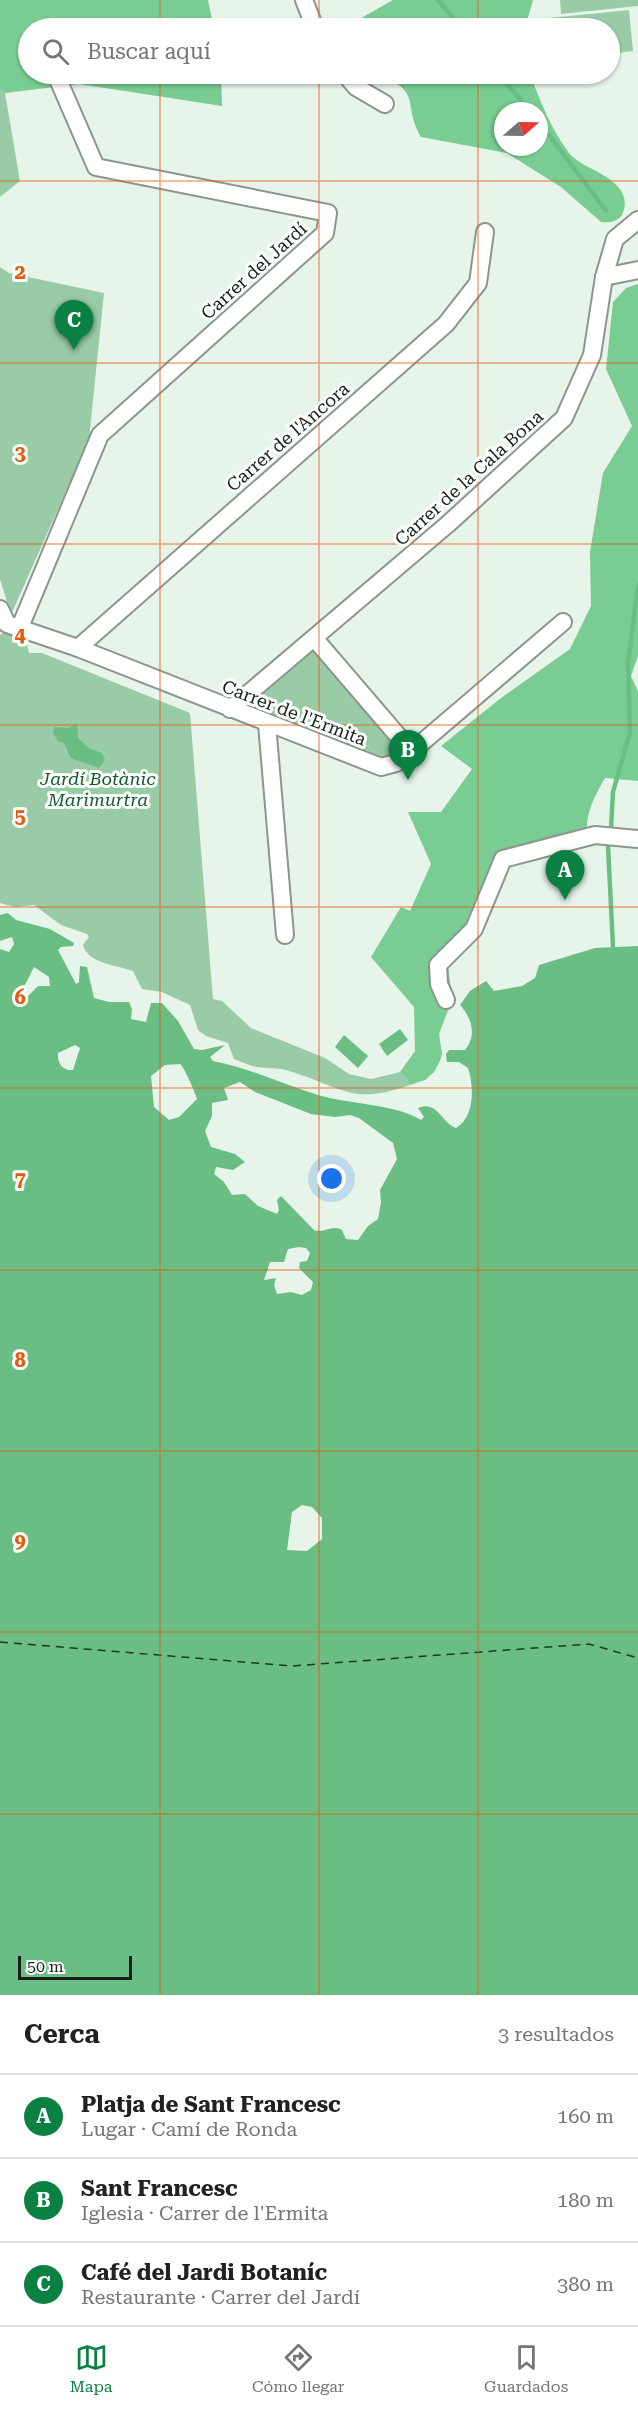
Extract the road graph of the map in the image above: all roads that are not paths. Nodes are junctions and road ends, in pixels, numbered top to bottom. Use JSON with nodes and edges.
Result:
{"nodes":[{"id":1,"x":304,"y":0,"type":"edge"},
{"id":2,"x":311,"y":18,"type":"edge"},
{"id":3,"x":60,"y":84,"type":"edge"},
{"id":4,"x":353,"y":84,"type":"edge"},
{"id":5,"x":385,"y":104,"type":"dead end"},
{"id":6,"x":638,"y":220,"type":"edge"},
{"id":7,"x":485,"y":232,"type":"dead end"},
{"id":8,"x":638,"y":270,"type":"edge"},
{"id":9,"x":604,"y":277,"type":"junction"},
{"id":10,"x":9,"y":620,"type":"edge"},
{"id":11,"x":563,"y":621,"type":"dead end"},
{"id":12,"x":315,"y":639,"type":"junction"},
{"id":13,"x":78,"y":648,"type":"junction"},
{"id":14,"x":230,"y":709,"type":"junction"},
{"id":15,"x":267,"y":724,"type":"junction"},
{"id":16,"x":411,"y":751,"type":"junction"},
{"id":17,"x":638,"y":839,"type":"edge"},
{"id":18,"x":285,"y":935,"type":"dead end"},
{"id":19,"x":446,"y":1000,"type":"dead end"}],
"edges":[{"from":1,"to":2,"type":"street"},
{"from":3,"to":10,"type":"street","name":"Carrer del Jardí"},
{"from":4,"to":5,"type":"street"},
{"from":6,"to":9,"type":"street","name":"Carrer de la Cala Bona"},
{"from":7,"to":13,"type":"street","name":"Carrer de l'Ancora"},
{"from":8,"to":9,"type":"street"},
{"from":9,"to":12,"type":"street","name":"Carrer de la Cala Bona"},
{"from":10,"to":13,"type":"street","name":"Carrer de l'Ermita"},
{"from":11,"to":16,"type":"street","name":"Carrer de l'Ermita"},
{"from":12,"to":14,"type":"street","name":"Carrer de la Cala Bona"},
{"from":12,"to":16,"type":"street"},
{"from":13,"to":14,"type":"street","name":"Carrer de l'Ermita"},
{"from":14,"to":15,"type":"street","name":"Carrer de l'Ermita"},
{"from":15,"to":16,"type":"street","name":"Carrer de l'Ermita"},
{"from":15,"to":18,"type":"street"},
{"from":17,"to":19,"type":"street"}]}
